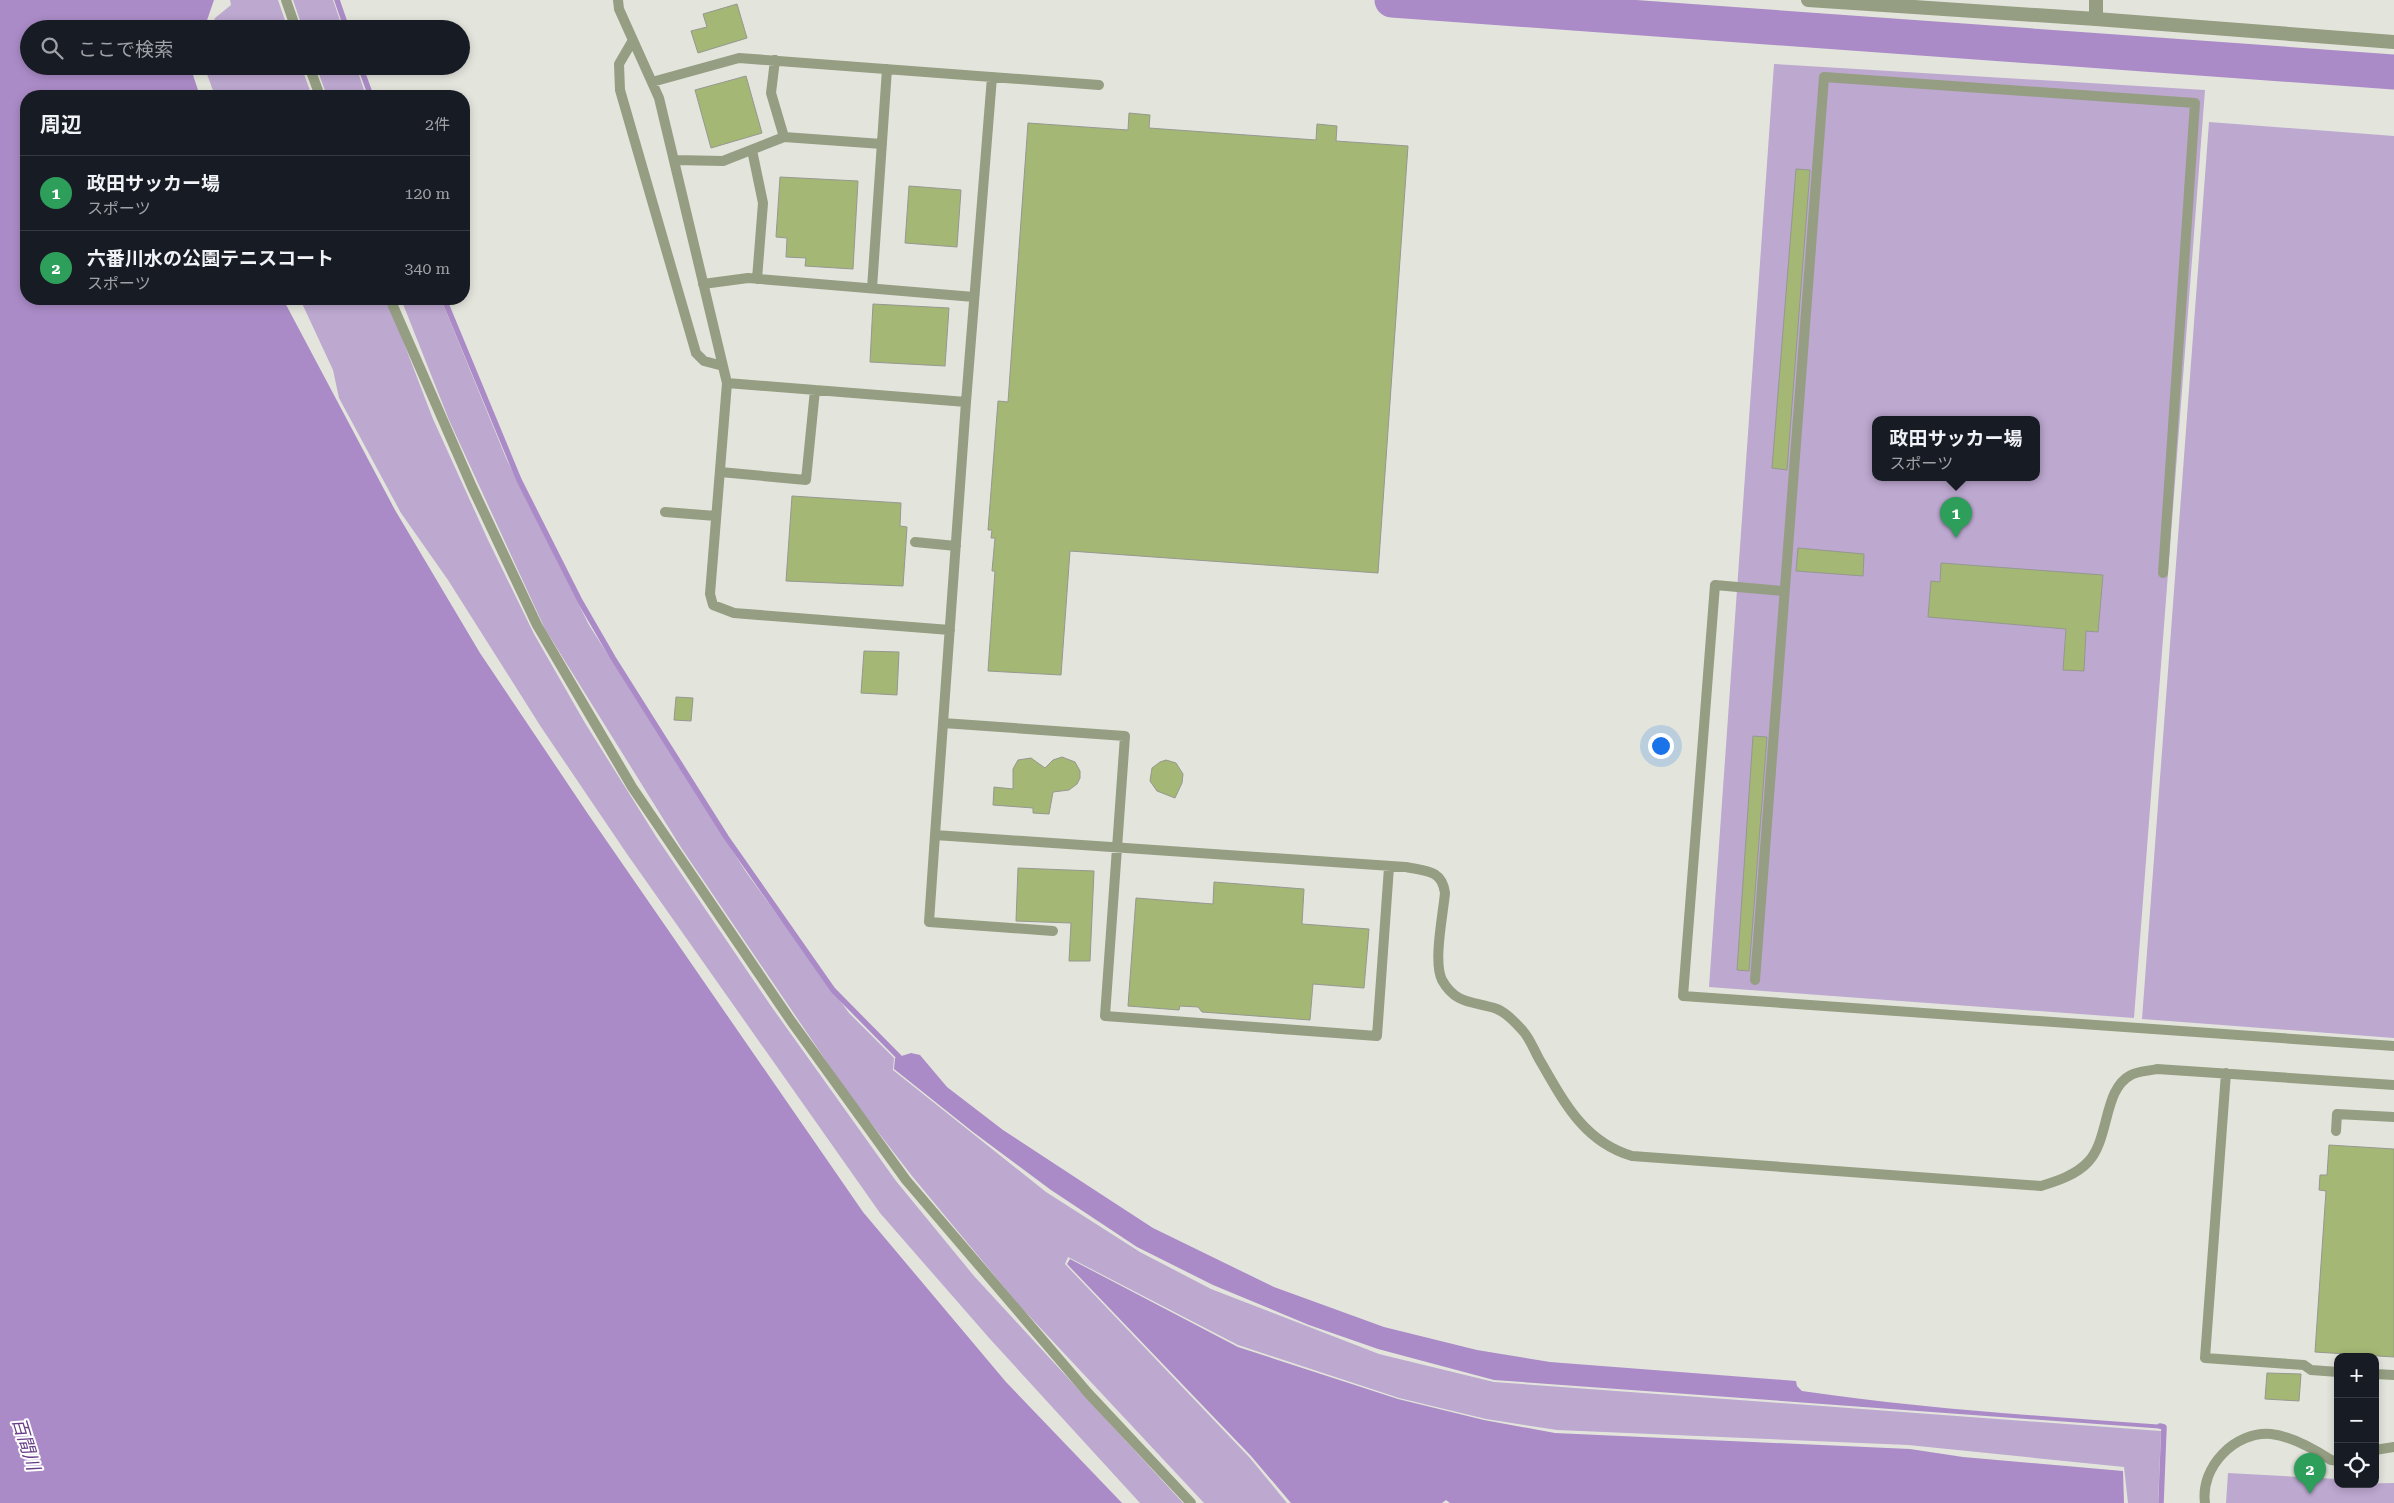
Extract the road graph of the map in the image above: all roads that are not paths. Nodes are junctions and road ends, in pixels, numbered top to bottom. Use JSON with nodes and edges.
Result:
{"nodes":[{"id":1,"x":286,"y":0,"type":"edge"},
{"id":2,"x":618,"y":0,"type":"edge"},
{"id":3,"x":1808,"y":0,"type":"edge"},
{"id":4,"x":2096,"y":0,"type":"edge"},
{"id":5,"x":2096,"y":19,"type":"junction"},
{"id":6,"x":293,"y":20,"type":"edge"},
{"id":7,"x":633,"y":40,"type":"junction"},
{"id":8,"x":2394,"y":42,"type":"edge"},
{"id":9,"x":775,"y":60,"type":"junction"},
{"id":10,"x":887,"y":69,"type":"junction"},
{"id":11,"x":312,"y":75,"type":"edge"},
{"id":12,"x":992,"y":77,"type":"junction"},
{"id":13,"x":652,"y":82,"type":"junction"},
{"id":14,"x":1099,"y":85,"type":"dead end"},
{"id":15,"x":318,"y":90,"type":"edge"},
{"id":16,"x":784,"y":138,"type":"junction"},
{"id":17,"x":882,"y":144,"type":"junction"},
{"id":18,"x":752,"y":150,"type":"junction"},
{"id":19,"x":674,"y":160,"type":"junction"},
{"id":20,"x":757,"y":278,"type":"junction"},
{"id":21,"x":704,"y":284,"type":"junction"},
{"id":22,"x":872,"y":288,"type":"junction"},
{"id":23,"x":974,"y":297,"type":"junction"},
{"id":24,"x":393,"y":305,"type":"edge"},
{"id":25,"x":723,"y":366,"type":"junction"},
{"id":26,"x":727,"y":383,"type":"junction"},
{"id":27,"x":815,"y":390,"type":"junction"},
{"id":28,"x":966,"y":402,"type":"junction"},
{"id":29,"x":720,"y":472,"type":"junction"},
{"id":30,"x":665,"y":512,"type":"dead end"},
{"id":31,"x":716,"y":516,"type":"junction"},
{"id":32,"x":915,"y":542,"type":"dead end"},
{"id":33,"x":956,"y":546,"type":"junction"},
{"id":34,"x":2162,"y":573,"type":"dead end"},
{"id":35,"x":1783,"y":591,"type":"junction"},
{"id":36,"x":950,"y":630,"type":"junction"},
{"id":37,"x":943,"y":723,"type":"junction"},
{"id":38,"x":935,"y":834,"type":"junction"},
{"id":39,"x":1118,"y":848,"type":"junction"},
{"id":40,"x":1389,"y":867,"type":"junction"},
{"id":41,"x":1053,"y":931,"type":"dead end"},
{"id":42,"x":1754,"y":980,"type":"dead end"},
{"id":43,"x":2394,"y":1046,"type":"edge"},
{"id":44,"x":2226,"y":1073,"type":"junction"},
{"id":45,"x":2394,"y":1085,"type":"edge"},
{"id":46,"x":2394,"y":1117,"type":"edge"},
{"id":47,"x":2336,"y":1131,"type":"dead end"},
{"id":48,"x":2334,"y":1372,"type":"edge"},
{"id":49,"x":2379,"y":1374,"type":"edge"},
{"id":50,"x":2394,"y":1375,"type":"edge"},
{"id":51,"x":2394,"y":1447,"type":"edge"},
{"id":52,"x":2379,"y":1449,"type":"edge"},
{"id":53,"x":2334,"y":1460,"type":"edge"},
{"id":54,"x":1191,"y":1503,"type":"edge"},
{"id":55,"x":2205,"y":1503,"type":"edge"}],
"edges":[{"from":1,"to":6,"type":"lane"},
{"from":2,"to":7,"type":"lane"},
{"from":3,"to":5,"type":"street"},
{"from":4,"to":5,"type":"street"},
{"from":5,"to":8,"type":"street"},
{"from":7,"to":13,"type":"lane"},
{"from":7,"to":25,"type":"lane"},
{"from":9,"to":10,"type":"lane"},
{"from":9,"to":13,"type":"lane"},
{"from":9,"to":16,"type":"lane"},
{"from":10,"to":12,"type":"lane"},
{"from":10,"to":17,"type":"lane"},
{"from":11,"to":15,"type":"lane"},
{"from":12,"to":14,"type":"lane"},
{"from":12,"to":23,"type":"lane"},
{"from":13,"to":19,"type":"lane"},
{"from":16,"to":17,"type":"lane"},
{"from":16,"to":18,"type":"lane"},
{"from":17,"to":22,"type":"lane"},
{"from":18,"to":19,"type":"lane"},
{"from":18,"to":20,"type":"lane"},
{"from":19,"to":21,"type":"lane"},
{"from":20,"to":21,"type":"lane"},
{"from":20,"to":22,"type":"lane"},
{"from":21,"to":25,"type":"lane"},
{"from":22,"to":23,"type":"lane"},
{"from":23,"to":28,"type":"lane"},
{"from":24,"to":54,"type":"lane"},
{"from":25,"to":26,"type":"lane"},
{"from":26,"to":27,"type":"lane"},
{"from":26,"to":29,"type":"lane"},
{"from":27,"to":28,"type":"lane"},
{"from":27,"to":29,"type":"lane"},
{"from":28,"to":33,"type":"lane"},
{"from":29,"to":31,"type":"lane"},
{"from":30,"to":31,"type":"lane"},
{"from":31,"to":36,"type":"lane"},
{"from":32,"to":33,"type":"lane"},
{"from":33,"to":36,"type":"lane"},
{"from":34,"to":35,"type":"lane"},
{"from":35,"to":42,"type":"lane"},
{"from":35,"to":43,"type":"lane"},
{"from":36,"to":37,"type":"lane"},
{"from":37,"to":38,"type":"lane"},
{"from":37,"to":39,"type":"lane"},
{"from":38,"to":39,"type":"lane"},
{"from":38,"to":41,"type":"lane"},
{"from":39,"to":40,"type":"lane"},
{"from":39,"to":40,"type":"lane"},
{"from":40,"to":44,"type":"lane"},
{"from":44,"to":45,"type":"lane"},
{"from":44,"to":48,"type":"lane"},
{"from":46,"to":47,"type":"lane"},
{"from":49,"to":50,"type":"lane"},
{"from":51,"to":52,"type":"lane"},
{"from":53,"to":55,"type":"lane"}]}
